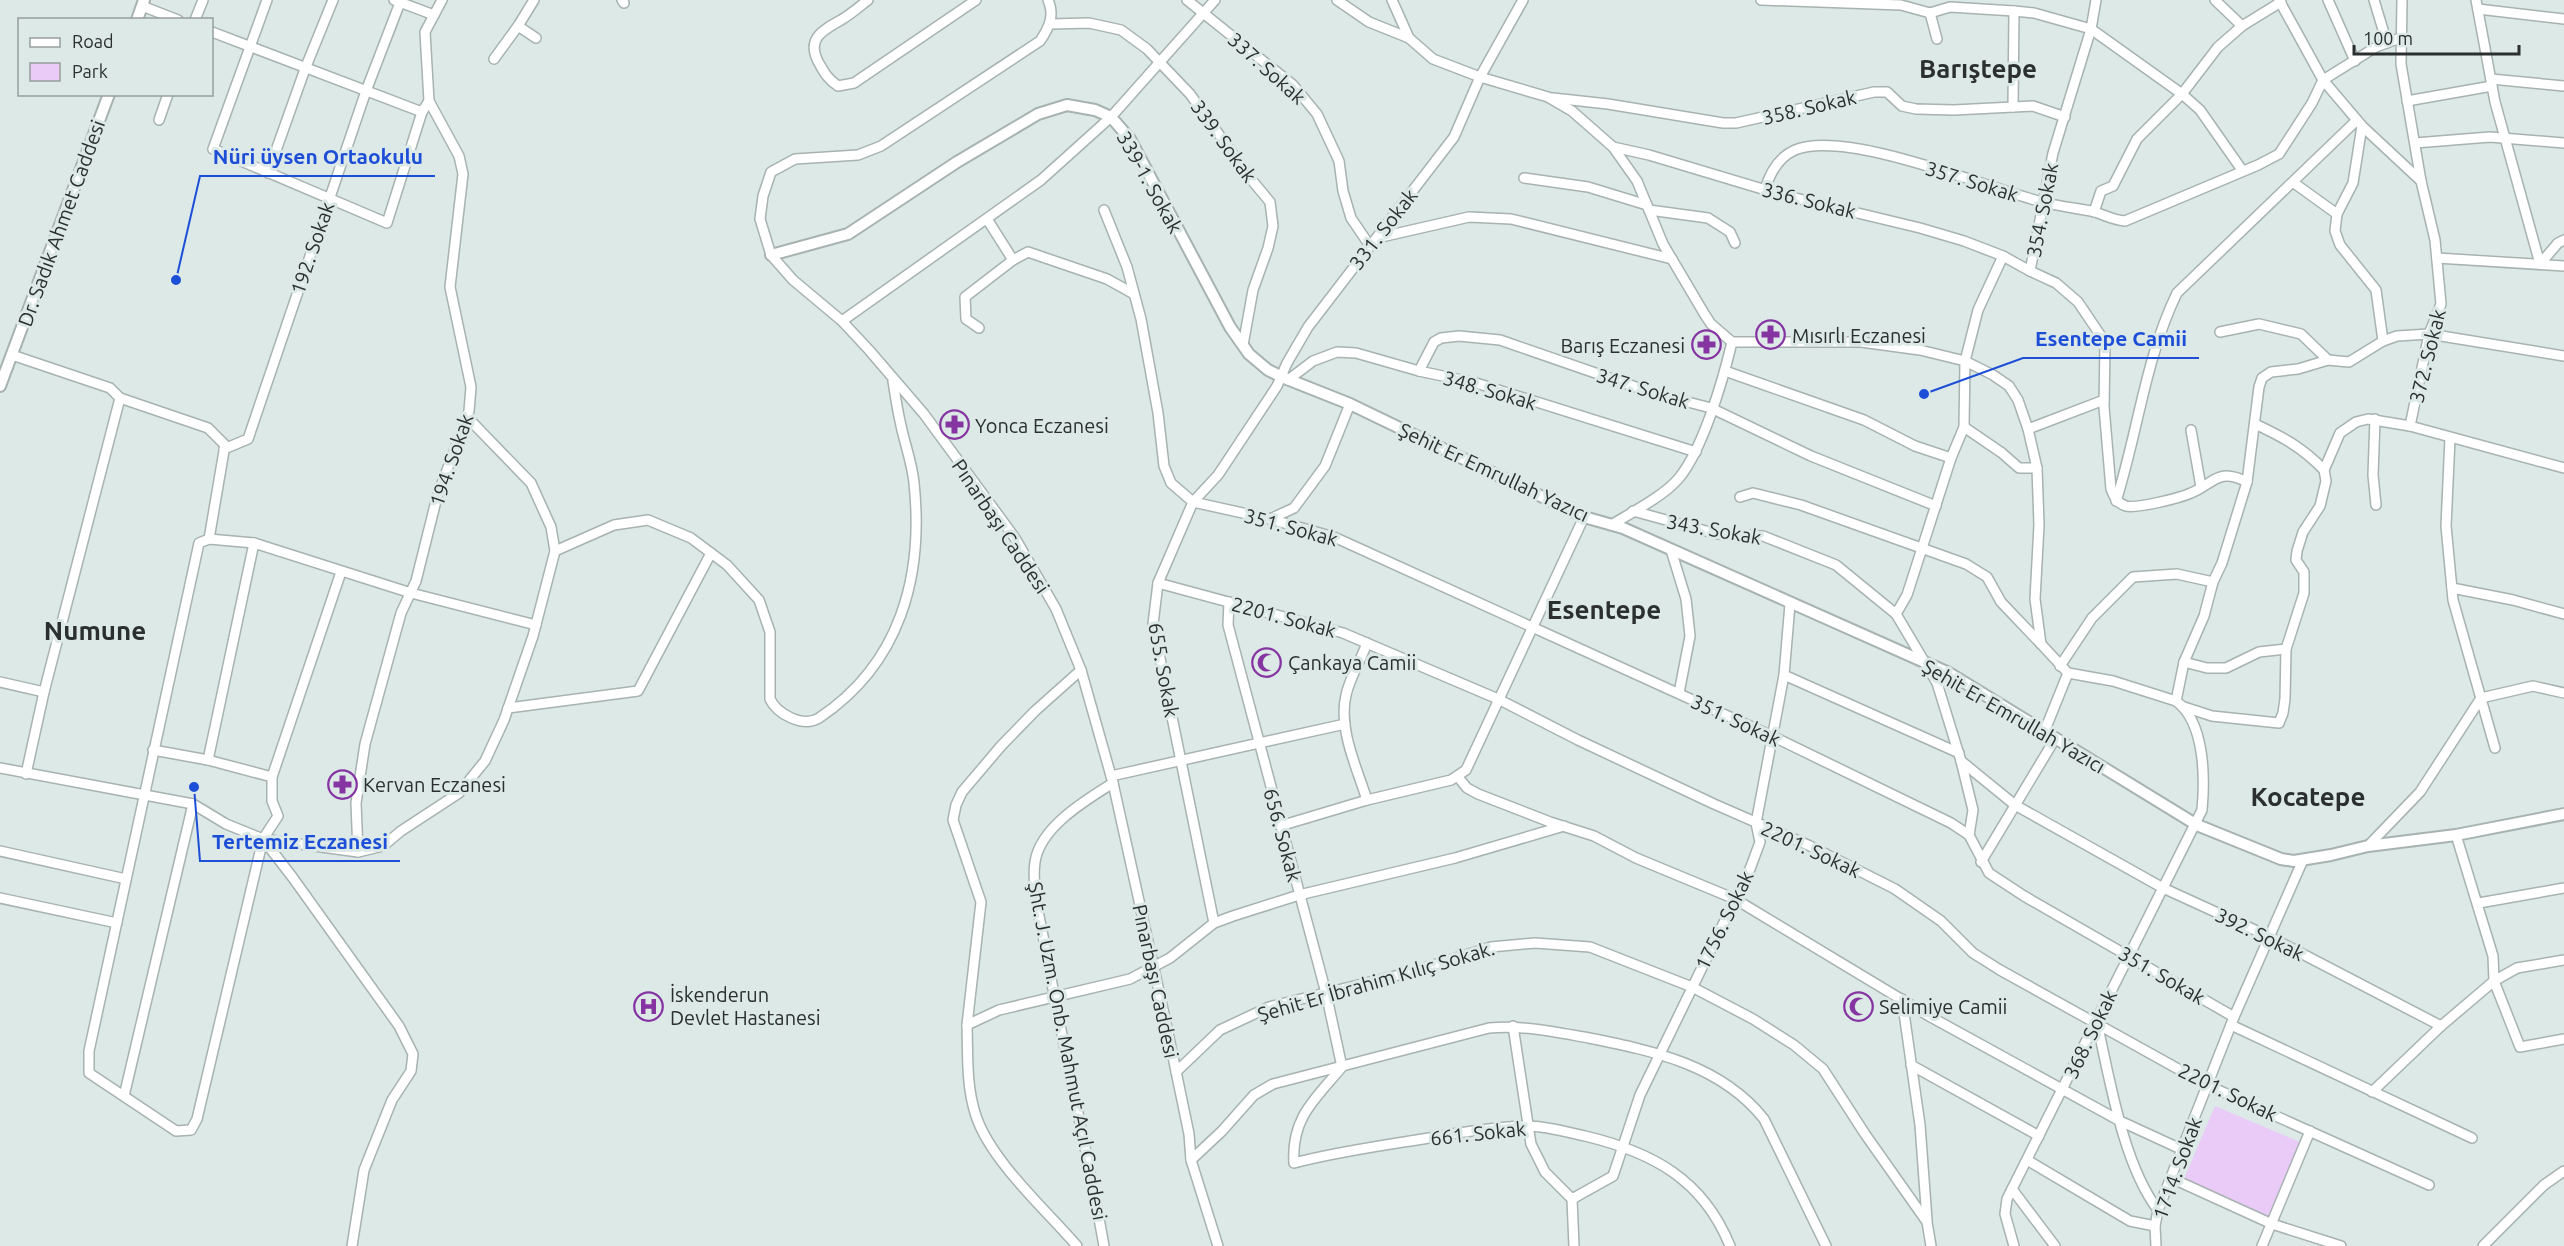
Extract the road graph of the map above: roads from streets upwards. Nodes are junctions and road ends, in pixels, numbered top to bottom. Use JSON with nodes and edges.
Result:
{"nodes":[{"id":1,"x":203,"y":0,"type":"edge"},
{"id":2,"x":267,"y":0,"type":"edge"},
{"id":3,"x":333,"y":0,"type":"edge"},
{"id":4,"x":442,"y":0,"type":"edge"},
{"id":5,"x":534,"y":0,"type":"edge"},
{"id":6,"x":868,"y":0,"type":"edge"},
{"id":7,"x":976,"y":0,"type":"edge"},
{"id":8,"x":1048,"y":0,"type":"edge"},
{"id":9,"x":1187,"y":0,"type":"edge"},
{"id":10,"x":1215,"y":0,"type":"edge"},
{"id":11,"x":1337,"y":0,"type":"edge"},
{"id":12,"x":1392,"y":0,"type":"edge"},
{"id":13,"x":1523,"y":0,"type":"edge"},
{"id":14,"x":1761,"y":0,"type":"edge"},
{"id":15,"x":1772,"y":0,"type":"edge"},
{"id":16,"x":2096,"y":0,"type":"edge"},
{"id":17,"x":2215,"y":0,"type":"edge"},
{"id":18,"x":2328,"y":0,"type":"edge"},
{"id":19,"x":2374,"y":0,"type":"edge"},
{"id":20,"x":2402,"y":0,"type":"edge"},
{"id":21,"x":398,"y":1,"type":"edge"},
{"id":22,"x":2280,"y":1,"type":"edge"},
{"id":23,"x":143,"y":3,"type":"edge"},
{"id":24,"x":2477,"y":5,"type":"edge"},
{"id":25,"x":2014,"y":11,"type":"junction"},
{"id":26,"x":1930,"y":13,"type":"junction"},
{"id":27,"x":1205,"y":14,"type":"junction"},
{"id":28,"x":434,"y":15,"type":"junction"},
{"id":29,"x":138,"y":18,"type":"edge"},
{"id":30,"x":174,"y":18,"type":"edge"},
{"id":31,"x":196,"y":18,"type":"edge"},
{"id":32,"x":2564,"y":19,"type":"edge"},
{"id":33,"x":1051,"y":24,"type":"junction"},
{"id":34,"x":518,"y":26,"type":"junction"},
{"id":35,"x":2242,"y":26,"type":"junction"},
{"id":36,"x":2091,"y":29,"type":"junction"},
{"id":37,"x":213,"y":32,"type":"edge"},
{"id":38,"x":536,"y":38,"type":"dead end"},
{"id":39,"x":1409,"y":38,"type":"junction"},
{"id":40,"x":2400,"y":38,"type":"junction"},
{"id":41,"x":1937,"y":39,"type":"dead end"},
{"id":42,"x":2387,"y":43,"type":"junction"},
{"id":43,"x":251,"y":48,"type":"junction"},
{"id":44,"x":494,"y":58,"type":"dead end"},
{"id":45,"x":2355,"y":61,"type":"junction"},
{"id":46,"x":1161,"y":63,"type":"junction"},
{"id":47,"x":305,"y":69,"type":"junction"},
{"id":48,"x":1480,"y":77,"type":"junction"},
{"id":49,"x":2323,"y":80,"type":"junction"},
{"id":50,"x":2492,"y":82,"type":"junction"},
{"id":51,"x":2564,"y":86,"type":"edge"},
{"id":52,"x":366,"y":91,"type":"junction"},
{"id":53,"x":2182,"y":94,"type":"junction"},
{"id":54,"x":108,"y":96,"type":"edge"},
{"id":55,"x":167,"y":96,"type":"edge"},
{"id":56,"x":1548,"y":97,"type":"junction"},
{"id":57,"x":429,"y":101,"type":"junction"},
{"id":58,"x":2408,"y":101,"type":"junction"},
{"id":59,"x":2013,"y":107,"type":"junction"},
{"id":60,"x":422,"y":112,"type":"junction"},
{"id":61,"x":1111,"y":117,"type":"junction"},
{"id":62,"x":2065,"y":117,"type":"junction"},
{"id":63,"x":159,"y":120,"type":"dead end"},
{"id":64,"x":2359,"y":123,"type":"junction"},
{"id":65,"x":2504,"y":137,"type":"junction"},
{"id":66,"x":2415,"y":143,"type":"junction"},
{"id":67,"x":2564,"y":143,"type":"edge"},
{"id":68,"x":1613,"y":147,"type":"junction"},
{"id":69,"x":2242,"y":171,"type":"junction"},
{"id":70,"x":268,"y":172,"type":"junction"},
{"id":71,"x":1524,"y":178,"type":"dead end"},
{"id":72,"x":2421,"y":181,"type":"junction"},
{"id":73,"x":2294,"y":183,"type":"junction"},
{"id":74,"x":1765,"y":189,"type":"junction"},
{"id":75,"x":329,"y":198,"type":"junction"},
{"id":76,"x":2042,"y":202,"type":"junction"},
{"id":77,"x":1648,"y":208,"type":"junction"},
{"id":78,"x":1104,"y":210,"type":"dead end"},
{"id":79,"x":2094,"y":212,"type":"junction"},
{"id":80,"x":2337,"y":214,"type":"junction"},
{"id":81,"x":987,"y":219,"type":"junction"},
{"id":82,"x":2564,"y":240,"type":"edge"},
{"id":83,"x":1374,"y":242,"type":"junction"},
{"id":84,"x":1735,"y":243,"type":"dead end"},
{"id":85,"x":771,"y":255,"type":"junction"},
{"id":86,"x":2003,"y":256,"type":"junction"},
{"id":87,"x":2437,"y":258,"type":"junction"},
{"id":88,"x":1672,"y":259,"type":"junction"},
{"id":89,"x":1013,"y":260,"type":"junction"},
{"id":90,"x":2540,"y":264,"type":"junction"},
{"id":91,"x":2564,"y":266,"type":"edge"},
{"id":92,"x":2030,"y":271,"type":"junction"},
{"id":93,"x":1134,"y":294,"type":"junction"},
{"id":94,"x":842,"y":321,"type":"junction"},
{"id":95,"x":979,"y":328,"type":"dead end"},
{"id":96,"x":2220,"y":332,"type":"dead end"},
{"id":97,"x":2429,"y":334,"type":"junction"},
{"id":98,"x":2383,"y":341,"type":"junction"},
{"id":99,"x":1732,"y":342,"type":"junction"},
{"id":100,"x":1243,"y":345,"type":"junction"},
{"id":101,"x":12,"y":355,"type":"junction"},
{"id":102,"x":2564,"y":356,"type":"edge"},
{"id":103,"x":2328,"y":360,"type":"junction"},
{"id":104,"x":1965,"y":361,"type":"junction"},
{"id":105,"x":1419,"y":371,"type":"junction"},
{"id":106,"x":1725,"y":371,"type":"junction"},
{"id":107,"x":1285,"y":379,"type":"junction"},
{"id":108,"x":893,"y":381,"type":"junction"},
{"id":109,"x":0,"y":386,"type":"edge"},
{"id":110,"x":120,"y":398,"type":"junction"},
{"id":111,"x":2104,"y":400,"type":"junction"},
{"id":112,"x":1350,"y":404,"type":"junction"},
{"id":113,"x":1711,"y":408,"type":"junction"},
{"id":114,"x":467,"y":417,"type":"junction"},
{"id":115,"x":2374,"y":419,"type":"junction"},
{"id":116,"x":2255,"y":424,"type":"junction"},
{"id":117,"x":2410,"y":426,"type":"junction"},
{"id":118,"x":1964,"y":427,"type":"junction"},
{"id":119,"x":2028,"y":429,"type":"junction"},
{"id":120,"x":2191,"y":430,"type":"dead end"},
{"id":121,"x":2450,"y":438,"type":"junction"},
{"id":122,"x":224,"y":449,"type":"junction"},
{"id":123,"x":1696,"y":452,"type":"junction"},
{"id":124,"x":1951,"y":458,"type":"junction"},
{"id":125,"x":2037,"y":468,"type":"junction"},
{"id":126,"x":2564,"y":468,"type":"edge"},
{"id":127,"x":2324,"y":470,"type":"junction"},
{"id":128,"x":2247,"y":482,"type":"junction"},
{"id":129,"x":2201,"y":488,"type":"junction"},
{"id":130,"x":1740,"y":497,"type":"dead end"},
{"id":131,"x":2116,"y":501,"type":"junction"},
{"id":132,"x":1193,"y":502,"type":"junction"},
{"id":133,"x":2376,"y":505,"type":"dead end"},
{"id":134,"x":1936,"y":506,"type":"junction"},
{"id":135,"x":1633,"y":511,"type":"junction"},
{"id":136,"x":1584,"y":517,"type":"junction"},
{"id":137,"x":1270,"y":519,"type":"junction"},
{"id":138,"x":1611,"y":525,"type":"junction"},
{"id":139,"x":209,"y":539,"type":"junction"},
{"id":140,"x":254,"y":543,"type":"junction"},
{"id":141,"x":1922,"y":548,"type":"junction"},
{"id":142,"x":1671,"y":550,"type":"junction"},
{"id":143,"x":555,"y":551,"type":"junction"},
{"id":144,"x":711,"y":553,"type":"junction"},
{"id":145,"x":341,"y":572,"type":"junction"},
{"id":146,"x":2213,"y":582,"type":"junction"},
{"id":147,"x":1158,"y":583,"type":"junction"},
{"id":148,"x":2452,"y":588,"type":"junction"},
{"id":149,"x":411,"y":593,"type":"junction"},
{"id":150,"x":1229,"y":602,"type":"junction"},
{"id":151,"x":1790,"y":604,"type":"junction"},
{"id":152,"x":1896,"y":614,"type":"junction"},
{"id":153,"x":2564,"y":614,"type":"edge"},
{"id":154,"x":536,"y":625,"type":"junction"},
{"id":155,"x":1531,"y":627,"type":"junction"},
{"id":156,"x":1367,"y":642,"type":"junction"},
{"id":157,"x":2041,"y":644,"type":"junction"},
{"id":158,"x":2286,"y":649,"type":"junction"},
{"id":159,"x":2184,"y":662,"type":"junction"},
{"id":160,"x":1926,"y":663,"type":"junction"},
{"id":161,"x":2060,"y":666,"type":"junction"},
{"id":162,"x":1081,"y":670,"type":"junction"},
{"id":163,"x":2068,"y":673,"type":"junction"},
{"id":164,"x":1784,"y":675,"type":"junction"},
{"id":165,"x":0,"y":682,"type":"edge"},
{"id":166,"x":44,"y":692,"type":"junction"},
{"id":167,"x":1678,"y":693,"type":"junction"},
{"id":168,"x":2564,"y":693,"type":"edge"},
{"id":169,"x":2481,"y":698,"type":"junction"},
{"id":170,"x":1498,"y":699,"type":"junction"},
{"id":171,"x":2180,"y":704,"type":"junction"},
{"id":172,"x":508,"y":708,"type":"junction"},
{"id":173,"x":1345,"y":724,"type":"junction"},
{"id":174,"x":2045,"y":730,"type":"junction"},
{"id":175,"x":1774,"y":737,"type":"junction"},
{"id":176,"x":2055,"y":739,"type":"junction"},
{"id":177,"x":1259,"y":744,"type":"junction"},
{"id":178,"x":2495,"y":747,"type":"dead end"},
{"id":179,"x":153,"y":750,"type":"junction"},
{"id":180,"x":1960,"y":757,"type":"junction"},
{"id":181,"x":208,"y":760,"type":"junction"},
{"id":182,"x":1181,"y":761,"type":"junction"},
{"id":183,"x":0,"y":768,"type":"edge"},
{"id":184,"x":26,"y":774,"type":"junction"},
{"id":185,"x":272,"y":777,"type":"junction"},
{"id":186,"x":1458,"y":777,"type":"junction"},
{"id":187,"x":1112,"y":779,"type":"junction"},
{"id":188,"x":143,"y":793,"type":"junction"},
{"id":189,"x":1367,"y":800,"type":"junction"},
{"id":190,"x":193,"y":804,"type":"junction"},
{"id":191,"x":2015,"y":805,"type":"junction"},
{"id":192,"x":2564,"y":814,"type":"edge"},
{"id":193,"x":1756,"y":823,"type":"junction"},
{"id":194,"x":2197,"y":825,"type":"junction"},
{"id":195,"x":1281,"y":826,"type":"junction"},
{"id":196,"x":1564,"y":826,"type":"junction"},
{"id":197,"x":1969,"y":835,"type":"junction"},
{"id":198,"x":2456,"y":835,"type":"junction"},
{"id":199,"x":263,"y":839,"type":"junction"},
{"id":200,"x":2368,"y":846,"type":"junction"},
{"id":201,"x":0,"y":851,"type":"edge"},
{"id":202,"x":358,"y":852,"type":"junction"},
{"id":203,"x":2303,"y":860,"type":"junction"},
{"id":204,"x":1981,"y":862,"type":"junction"},
{"id":205,"x":126,"y":879,"type":"junction"},
{"id":206,"x":2163,"y":888,"type":"junction"},
{"id":207,"x":2564,"y":888,"type":"edge"},
{"id":208,"x":1299,"y":895,"type":"junction"},
{"id":209,"x":0,"y":898,"type":"edge"},
{"id":210,"x":1735,"y":898,"type":"junction"},
{"id":211,"x":2479,"y":903,"type":"junction"},
{"id":212,"x":117,"y":923,"type":"junction"},
{"id":213,"x":1214,"y":923,"type":"junction"},
{"id":214,"x":2268,"y":936,"type":"junction"},
{"id":215,"x":2128,"y":956,"type":"junction"},
{"id":216,"x":2564,"y":960,"type":"edge"},
{"id":217,"x":1155,"y":968,"type":"junction"},
{"id":218,"x":2494,"y":981,"type":"junction"},
{"id":219,"x":1692,"y":987,"type":"junction"},
{"id":220,"x":1326,"y":993,"type":"junction"},
{"id":221,"x":1054,"y":997,"type":"junction"},
{"id":222,"x":1902,"y":999,"type":"junction"},
{"id":223,"x":2233,"y":1021,"type":"junction"},
{"id":224,"x":2097,"y":1023,"type":"junction"},
{"id":225,"x":967,"y":1025,"type":"junction"},
{"id":226,"x":1513,"y":1026,"type":"junction"},
{"id":227,"x":2441,"y":1026,"type":"junction"},
{"id":228,"x":2564,"y":1039,"type":"edge"},
{"id":229,"x":1662,"y":1054,"type":"junction"},
{"id":230,"x":1911,"y":1065,"type":"junction"},
{"id":231,"x":1342,"y":1067,"type":"junction"},
{"id":232,"x":1176,"y":1072,"type":"junction"},
{"id":233,"x":2207,"y":1085,"type":"junction"},
{"id":234,"x":2062,"y":1090,"type":"junction"},
{"id":235,"x":2372,"y":1092,"type":"junction"},
{"id":236,"x":124,"y":1096,"type":"junction"},
{"id":237,"x":2120,"y":1121,"type":"junction"},
{"id":238,"x":1529,"y":1126,"type":"junction"},
{"id":239,"x":2310,"y":1131,"type":"junction"},
{"id":240,"x":2039,"y":1136,"type":"junction"},
{"id":241,"x":2472,"y":1138,"type":"dead end"},
{"id":242,"x":1623,"y":1146,"type":"junction"},
{"id":243,"x":2183,"y":1150,"type":"junction"},
{"id":244,"x":1191,"y":1160,"type":"junction"},
{"id":245,"x":2027,"y":1160,"type":"junction"},
{"id":246,"x":2564,"y":1171,"type":"edge"},
{"id":247,"x":2171,"y":1179,"type":"junction"},
{"id":248,"x":2429,"y":1185,"type":"dead end"},
{"id":249,"x":2012,"y":1189,"type":"junction"},
{"id":250,"x":1572,"y":1199,"type":"junction"},
{"id":251,"x":2158,"y":1210,"type":"junction"},
{"id":252,"x":1927,"y":1222,"type":"junction"},
{"id":253,"x":2272,"y":1224,"type":"junction"},
{"id":254,"x":2155,"y":1226,"type":"junction"},
{"id":255,"x":352,"y":1246,"type":"edge"},
{"id":256,"x":1077,"y":1246,"type":"edge"},
{"id":257,"x":1104,"y":1246,"type":"edge"},
{"id":258,"x":1218,"y":1246,"type":"edge"},
{"id":259,"x":1574,"y":1246,"type":"edge"},
{"id":260,"x":1730,"y":1246,"type":"edge"},
{"id":261,"x":1826,"y":1246,"type":"edge"},
{"id":262,"x":1931,"y":1246,"type":"edge"},
{"id":263,"x":2014,"y":1246,"type":"edge"},
{"id":264,"x":2055,"y":1246,"type":"edge"},
{"id":265,"x":2156,"y":1246,"type":"edge"},
{"id":266,"x":2262,"y":1246,"type":"edge"},
{"id":267,"x":2341,"y":1246,"type":"edge"},
{"id":268,"x":2483,"y":1246,"type":"edge"}],
"edges":[{"from":1,"to":31,"type":"street"},
{"from":2,"to":43,"type":"street"},
{"from":3,"to":47,"type":"street"},
{"from":4,"to":28,"type":"street","name":"194. Sokak"},
{"from":5,"to":34,"type":"street"},
{"from":6,"to":7,"type":"street"},
{"from":8,"to":33,"type":"street"},
{"from":9,"to":27,"type":"street","name":"337. Sokak"},
{"from":10,"to":27,"type":"street"},
{"from":11,"to":39,"type":"street"},
{"from":12,"to":39,"type":"street"},
{"from":13,"to":48,"type":"street","name":"331. Sokak"},
{"from":14,"to":15,"type":"street"},
{"from":15,"to":26,"type":"street"},
{"from":16,"to":36,"type":"street","name":"354. Sokak"},
{"from":17,"to":35,"type":"street"},
{"from":18,"to":45,"type":"street"},
{"from":19,"to":42,"type":"street"},
{"from":20,"to":40,"type":"street","name":"372. Sokak"},
{"from":21,"to":28,"type":"street"},
{"from":21,"to":52,"type":"street","name":"192. Sokak"},
{"from":22,"to":35,"type":"street"},
{"from":22,"to":49,"type":"street"},
{"from":23,"to":29,"type":"street"},
{"from":23,"to":30,"type":"street"},
{"from":24,"to":32,"type":"street"},
{"from":24,"to":50,"type":"street"},
{"from":25,"to":26,"type":"street"},
{"from":25,"to":36,"type":"street"},
{"from":25,"to":59,"type":"street"},
{"from":26,"to":41,"type":"street"},
{"from":27,"to":46,"type":"street"},
{"from":27,"to":83,"type":"street","name":"337. Sokak"},
{"from":28,"to":57,"type":"street","name":"194. Sokak"},
{"from":33,"to":46,"type":"street","name":"339. Sokak"},
{"from":33,"to":85,"type":"street","name":"Pınarbaşı Caddesi"},
{"from":34,"to":38,"type":"street"},
{"from":34,"to":44,"type":"street"},
{"from":35,"to":53,"type":"street"},
{"from":36,"to":53,"type":"street"},
{"from":36,"to":62,"type":"street","name":"354. Sokak"},
{"from":37,"to":43,"type":"street"},
{"from":39,"to":48,"type":"street"},
{"from":40,"to":42,"type":"street"},
{"from":40,"to":58,"type":"street","name":"372. Sokak"},
{"from":42,"to":45,"type":"street"},
{"from":43,"to":47,"type":"street"},
{"from":43,"to":70,"type":"street"},
{"from":45,"to":49,"type":"street"},
{"from":46,"to":61,"type":"street"},
{"from":46,"to":100,"type":"street","name":"339. Sokak"},
{"from":47,"to":52,"type":"street"},
{"from":47,"to":70,"type":"street"},
{"from":48,"to":56,"type":"street"},
{"from":48,"to":83,"type":"street","name":"331. Sokak"},
{"from":49,"to":64,"type":"street"},
{"from":49,"to":69,"type":"street","name":"357. Sokak"},
{"from":50,"to":51,"type":"street"},
{"from":50,"to":58,"type":"street"},
{"from":50,"to":65,"type":"street"},
{"from":52,"to":60,"type":"street"},
{"from":52,"to":75,"type":"street","name":"192. Sokak"},
{"from":53,"to":69,"type":"street"},
{"from":53,"to":79,"type":"street"},
{"from":54,"to":101,"type":"street","name":"Dr. Sadık Ahmet Caddesi"},
{"from":55,"to":63,"type":"street"},
{"from":56,"to":59,"type":"street","name":"358. Sokak"},
{"from":56,"to":68,"type":"street"},
{"from":57,"to":60,"type":"street"},
{"from":57,"to":114,"type":"street","name":"194. Sokak"},
{"from":58,"to":66,"type":"street","name":"372. Sokak"},
{"from":59,"to":62,"type":"street","name":"358. Sokak"},
{"from":60,"to":75,"type":"street"},
{"from":61,"to":81,"type":"street"},
{"from":61,"to":85,"type":"street","name":"339-1. Sokak"},
{"from":61,"to":100,"type":"street","name":"339-1. Sokak"},
{"from":62,"to":76,"type":"street","name":"354. Sokak"},
{"from":64,"to":72,"type":"street"},
{"from":64,"to":73,"type":"street"},
{"from":64,"to":80,"type":"street"},
{"from":65,"to":66,"type":"street"},
{"from":65,"to":67,"type":"street"},
{"from":65,"to":90,"type":"street"},
{"from":66,"to":72,"type":"street","name":"372. Sokak"},
{"from":68,"to":74,"type":"street","name":"336. Sokak"},
{"from":68,"to":77,"type":"street"},
{"from":69,"to":79,"type":"street","name":"357. Sokak"},
{"from":70,"to":75,"type":"street"},
{"from":71,"to":77,"type":"street"},
{"from":72,"to":87,"type":"street","name":"372. Sokak"},
{"from":73,"to":80,"type":"street"},
{"from":73,"to":131,"type":"street"},
{"from":74,"to":76,"type":"street","name":"357. Sokak"},
{"from":74,"to":86,"type":"street","name":"336. Sokak"},
{"from":75,"to":122,"type":"street","name":"192. Sokak"},
{"from":76,"to":79,"type":"street","name":"357. Sokak"},
{"from":76,"to":92,"type":"street","name":"354. Sokak"},
{"from":77,"to":84,"type":"street"},
{"from":77,"to":88,"type":"street"},
{"from":78,"to":93,"type":"street"},
{"from":80,"to":98,"type":"street"},
{"from":81,"to":89,"type":"street"},
{"from":81,"to":94,"type":"street"},
{"from":82,"to":90,"type":"street"},
{"from":83,"to":88,"type":"street"},
{"from":83,"to":107,"type":"street","name":"331. Sokak"},
{"from":85,"to":94,"type":"street","name":"Pınarbaşı Caddesi"},
{"from":86,"to":92,"type":"street","name":"354. Sokak"},
{"from":86,"to":104,"type":"street","name":"354. Sokak"},
{"from":87,"to":90,"type":"street"},
{"from":87,"to":97,"type":"street","name":"372. Sokak"},
{"from":88,"to":99,"type":"street"},
{"from":89,"to":93,"type":"street"},
{"from":89,"to":95,"type":"street"},
{"from":90,"to":91,"type":"street"},
{"from":92,"to":111,"type":"street"},
{"from":93,"to":132,"type":"street"},
{"from":94,"to":108,"type":"street","name":"Pınarbaşı Caddesi"},
{"from":96,"to":103,"type":"street"},
{"from":97,"to":98,"type":"street"},
{"from":97,"to":102,"type":"street"},
{"from":97,"to":117,"type":"street","name":"372. Sokak"},
{"from":98,"to":103,"type":"street"},
{"from":99,"to":104,"type":"street"},
{"from":99,"to":106,"type":"street","name":"343. Sokak"},
{"from":100,"to":107,"type":"street","name":"339-1. Sokak"},
{"from":101,"to":109,"type":"street","name":"Dr. Sadık Ahmet Caddesi"},
{"from":101,"to":110,"type":"street"},
{"from":103,"to":116,"type":"street"},
{"from":104,"to":118,"type":"street","name":"354. Sokak"},
{"from":104,"to":119,"type":"street"},
{"from":105,"to":107,"type":"street","name":"348. Sokak"},
{"from":105,"to":113,"type":"street","name":"347. Sokak"},
{"from":105,"to":123,"type":"street","name":"348. Sokak"},
{"from":106,"to":113,"type":"street","name":"343. Sokak"},
{"from":106,"to":124,"type":"street"},
{"from":107,"to":112,"type":"street","name":"339-1. Sokak"},
{"from":107,"to":132,"type":"street","name":"655. Sokak"},
{"from":108,"to":144,"type":"street"},
{"from":108,"to":162,"type":"street","name":"Pınarbaşı Caddesi"},
{"from":110,"to":122,"type":"street"},
{"from":110,"to":166,"type":"street"},
{"from":111,"to":119,"type":"street"},
{"from":111,"to":131,"type":"street"},
{"from":112,"to":136,"type":"street","name":"Şehit Er Emrullah Yazıcı"},
{"from":112,"to":137,"type":"street"},
{"from":113,"to":123,"type":"street","name":"343. Sokak"},
{"from":113,"to":134,"type":"street"},
{"from":114,"to":143,"type":"street"},
{"from":114,"to":149,"type":"street","name":"194. Sokak"},
{"from":115,"to":117,"type":"street"},
{"from":115,"to":127,"type":"street"},
{"from":115,"to":133,"type":"street"},
{"from":116,"to":127,"type":"street"},
{"from":116,"to":128,"type":"street"},
{"from":117,"to":121,"type":"street","name":"372. Sokak"},
{"from":118,"to":124,"type":"street","name":"354. Sokak"},
{"from":118,"to":125,"type":"street"},
{"from":119,"to":125,"type":"street"},
{"from":120,"to":129,"type":"street"},
{"from":121,"to":126,"type":"street","name":"372. Sokak"},
{"from":121,"to":148,"type":"street"},
{"from":122,"to":139,"type":"street"},
{"from":123,"to":135,"type":"street","name":"343. Sokak"},
{"from":124,"to":134,"type":"street","name":"354. Sokak"},
{"from":125,"to":157,"type":"street"},
{"from":127,"to":158,"type":"street"},
{"from":128,"to":129,"type":"street"},
{"from":128,"to":146,"type":"street"},
{"from":129,"to":131,"type":"street"},
{"from":130,"to":141,"type":"street"},
{"from":132,"to":137,"type":"street","name":"351. Sokak"},
{"from":132,"to":147,"type":"street","name":"655. Sokak"},
{"from":134,"to":141,"type":"street","name":"354. Sokak"},
{"from":135,"to":138,"type":"street","name":"343. Sokak"},
{"from":135,"to":152,"type":"street","name":"343. Sokak"},
{"from":136,"to":138,"type":"street","name":"Şehit Er Emrullah Yazıcı"},
{"from":136,"to":155,"type":"street"},
{"from":137,"to":155,"type":"street","name":"351. Sokak"},
{"from":138,"to":142,"type":"street","name":"Şehit Er Emrullah Yazıcı"},
{"from":139,"to":140,"type":"street"},
{"from":139,"to":179,"type":"street"},
{"from":140,"to":145,"type":"street"},
{"from":140,"to":181,"type":"street"},
{"from":141,"to":152,"type":"street","name":"354. Sokak"},
{"from":141,"to":157,"type":"street"},
{"from":142,"to":151,"type":"street","name":"Şehit Er Emrullah Yazıcı"},
{"from":142,"to":167,"type":"street"},
{"from":143,"to":144,"type":"street"},
{"from":143,"to":154,"type":"street"},
{"from":144,"to":172,"type":"street"},
{"from":145,"to":149,"type":"street"},
{"from":145,"to":185,"type":"street"},
{"from":146,"to":159,"type":"street"},
{"from":146,"to":161,"type":"street"},
{"from":147,"to":150,"type":"street","name":"2201. Sokak"},
{"from":147,"to":182,"type":"street","name":"655. Sokak"},
{"from":148,"to":153,"type":"street"},
{"from":148,"to":169,"type":"street"},
{"from":149,"to":154,"type":"street"},
{"from":149,"to":202,"type":"street","name":"194. Sokak"},
{"from":150,"to":156,"type":"street","name":"2201. Sokak"},
{"from":150,"to":177,"type":"street","name":"656. Sokak"},
{"from":151,"to":160,"type":"street","name":"Şehit Er Emrullah Yazıcı"},
{"from":151,"to":164,"type":"street","name":"1756. Sokak"},
{"from":152,"to":160,"type":"street","name":"343. Sokak"},
{"from":154,"to":172,"type":"street"},
{"from":155,"to":167,"type":"street","name":"351. Sokak"},
{"from":155,"to":170,"type":"street"},
{"from":156,"to":170,"type":"street","name":"2201. Sokak"},
{"from":156,"to":173,"type":"street"},
{"from":157,"to":161,"type":"street"},
{"from":158,"to":159,"type":"street"},
{"from":158,"to":171,"type":"street"},
{"from":159,"to":171,"type":"street"},
{"from":160,"to":174,"type":"street","name":"Şehit Er Emrullah Yazıcı"},
{"from":160,"to":180,"type":"street","name":"343. Sokak"},
{"from":161,"to":163,"type":"street"},
{"from":162,"to":187,"type":"street","name":"Pınarbaşı Caddesi"},
{"from":162,"to":225,"type":"street"},
{"from":163,"to":171,"type":"street"},
{"from":163,"to":174,"type":"street"},
{"from":164,"to":175,"type":"street","name":"1756. Sokak"},
{"from":164,"to":180,"type":"street","name":"392. Sokak"},
{"from":165,"to":166,"type":"street"},
{"from":166,"to":184,"type":"street"},
{"from":167,"to":175,"type":"street","name":"351. Sokak"},
{"from":168,"to":169,"type":"street"},
{"from":169,"to":178,"type":"street"},
{"from":169,"to":200,"type":"street"},
{"from":170,"to":186,"type":"street"},
{"from":170,"to":193,"type":"street","name":"2201. Sokak"},
{"from":171,"to":194,"type":"street","name":"368. Sokak"},
{"from":172,"to":202,"type":"street"},
{"from":173,"to":177,"type":"street","name":"Şht. J. Uzm. Onb. Mahmut Açıl Caddesi"},
{"from":173,"to":189,"type":"street"},
{"from":174,"to":176,"type":"street","name":"Şehit Er Emrullah Yazıcı"},
{"from":175,"to":193,"type":"street","name":"1756. Sokak"},
{"from":175,"to":197,"type":"street","name":"351. Sokak"},
{"from":176,"to":191,"type":"street"},
{"from":176,"to":194,"type":"street","name":"Şehit Er Emrullah Yazıcı"},
{"from":177,"to":182,"type":"street","name":"Şht. J. Uzm. Onb. Mahmut Açıl Caddesi"},
{"from":177,"to":195,"type":"street","name":"656. Sokak"},
{"from":179,"to":181,"type":"street"},
{"from":179,"to":188,"type":"street"},
{"from":180,"to":191,"type":"street","name":"392. Sokak"},
{"from":180,"to":197,"type":"street","name":"343. Sokak"},
{"from":181,"to":185,"type":"street"},
{"from":182,"to":187,"type":"street","name":"Şht. J. Uzm. Onb. Mahmut Açıl Caddesi"},
{"from":182,"to":213,"type":"street","name":"655. Sokak"},
{"from":183,"to":184,"type":"street"},
{"from":184,"to":188,"type":"street"},
{"from":185,"to":199,"type":"street"},
{"from":186,"to":189,"type":"street"},
{"from":186,"to":196,"type":"street"},
{"from":187,"to":217,"type":"street","name":"Pınarbaşı Caddesi"},
{"from":187,"to":221,"type":"street","name":"Şht. J. Uzm. Onb. Mahmut Açıl Caddesi"},
{"from":188,"to":190,"type":"street"},
{"from":188,"to":205,"type":"street"},
{"from":189,"to":195,"type":"street"},
{"from":190,"to":199,"type":"street"},
{"from":190,"to":236,"type":"street"},
{"from":191,"to":204,"type":"street"},
{"from":191,"to":206,"type":"street","name":"392. Sokak"},
{"from":192,"to":198,"type":"street","name":"Şehit Er Emrullah Yazıcı"},
{"from":193,"to":210,"type":"street","name":"1756. Sokak"},
{"from":193,"to":224,"type":"street","name":"2201. Sokak"},
{"from":194,"to":203,"type":"street","name":"Şehit Er Emrullah Yazıcı"},
{"from":194,"to":206,"type":"street","name":"368. Sokak"},
{"from":195,"to":208,"type":"street","name":"656. Sokak"},
{"from":196,"to":208,"type":"street"},
{"from":196,"to":210,"type":"street"},
{"from":197,"to":204,"type":"street","name":"351. Sokak"},
{"from":198,"to":200,"type":"street","name":"Şehit Er Emrullah Yazıcı"},
{"from":198,"to":211,"type":"street"},
{"from":199,"to":202,"type":"street"},
{"from":199,"to":236,"type":"street"},
{"from":199,"to":255,"type":"street"},
{"from":200,"to":203,"type":"street","name":"Şehit Er Emrullah Yazıcı"},
{"from":201,"to":205,"type":"street"},
{"from":203,"to":214,"type":"street","name":"1714. Sokak"},
{"from":204,"to":215,"type":"street","name":"351. Sokak"},
{"from":205,"to":212,"type":"street"},
{"from":206,"to":214,"type":"street","name":"392. Sokak"},
{"from":206,"to":215,"type":"street","name":"368. Sokak"},
{"from":207,"to":211,"type":"street"},
{"from":208,"to":213,"type":"street"},
{"from":208,"to":220,"type":"street","name":"656. Sokak"},
{"from":209,"to":212,"type":"street"},
{"from":210,"to":219,"type":"street","name":"1756. Sokak"},
{"from":210,"to":222,"type":"street"},
{"from":211,"to":218,"type":"street"},
{"from":212,"to":236,"type":"street"},
{"from":213,"to":217,"type":"street"},
{"from":214,"to":223,"type":"street","name":"1714. Sokak"},
{"from":214,"to":227,"type":"street","name":"392. Sokak"},
{"from":215,"to":223,"type":"street","name":"351. Sokak"},
{"from":215,"to":224,"type":"street","name":"368. Sokak"},
{"from":216,"to":218,"type":"street"},
{"from":217,"to":221,"type":"street"},
{"from":217,"to":232,"type":"street","name":"Pınarbaşı Caddesi"},
{"from":218,"to":227,"type":"street"},
{"from":218,"to":228,"type":"street"},
{"from":219,"to":220,"type":"street","name":"Şehit Er İbrahim Kılıç Sokak."},
{"from":219,"to":229,"type":"street","name":"1756. Sokak"},
{"from":219,"to":252,"type":"street","name":"Şehit Er İbrahim Kılıç Sokak."},
{"from":220,"to":231,"type":"street","name":"656. Sokak"},
{"from":220,"to":232,"type":"street","name":"Şehit Er İbrahim Kılıç Sokak."},
{"from":221,"to":225,"type":"street"},
{"from":221,"to":257,"type":"street","name":"Şht. J. Uzm. Onb. Mahmut Açıl Caddesi"},
{"from":222,"to":230,"type":"street"},
{"from":222,"to":234,"type":"street"},
{"from":223,"to":233,"type":"street","name":"1714. Sokak"},
{"from":223,"to":235,"type":"street","name":"351. Sokak"},
{"from":224,"to":233,"type":"street","name":"2201. Sokak"},
{"from":224,"to":234,"type":"street","name":"368. Sokak"},
{"from":224,"to":237,"type":"street"},
{"from":225,"to":256,"type":"street"},
{"from":226,"to":229,"type":"street"},
{"from":226,"to":231,"type":"street"},
{"from":226,"to":238,"type":"street"},
{"from":227,"to":235,"type":"street"},
{"from":229,"to":242,"type":"street","name":"1756. Sokak"},
{"from":229,"to":261,"type":"street"},
{"from":230,"to":240,"type":"street"},
{"from":230,"to":252,"type":"street"},
{"from":231,"to":238,"type":"street","name":"661. Sokak"},
{"from":231,"to":244,"type":"street"},
{"from":232,"to":244,"type":"street","name":"Pınarbaşı Caddesi"},
{"from":233,"to":239,"type":"street","name":"2201. Sokak"},
{"from":233,"to":243,"type":"street","name":"1714. Sokak"},
{"from":234,"to":237,"type":"street"},
{"from":234,"to":240,"type":"street","name":"368. Sokak"},
{"from":235,"to":241,"type":"street","name":"351. Sokak"},
{"from":237,"to":243,"type":"street"},
{"from":237,"to":251,"type":"street"},
{"from":238,"to":242,"type":"street","name":"661. Sokak"},
{"from":238,"to":250,"type":"street"},
{"from":239,"to":248,"type":"street","name":"2201. Sokak"},
{"from":239,"to":253,"type":"street"},
{"from":240,"to":245,"type":"street","name":"368. Sokak"},
{"from":242,"to":250,"type":"street","name":"1756. Sokak"},
{"from":242,"to":260,"type":"street","name":"661. Sokak"},
{"from":243,"to":247,"type":"street","name":"1714. Sokak"},
{"from":244,"to":258,"type":"street","name":"Pınarbaşı Caddesi"},
{"from":245,"to":249,"type":"street","name":"368. Sokak"},
{"from":245,"to":254,"type":"street"},
{"from":246,"to":268,"type":"street"},
{"from":247,"to":251,"type":"street","name":"1714. Sokak"},
{"from":247,"to":253,"type":"street"},
{"from":249,"to":263,"type":"street","name":"368. Sokak"},
{"from":249,"to":264,"type":"street"},
{"from":250,"to":259,"type":"street"},
{"from":251,"to":254,"type":"street","name":"1714. Sokak"},
{"from":252,"to":262,"type":"street","name":"Şehit Er İbrahim Kılıç Sokak."},
{"from":253,"to":266,"type":"street"},
{"from":253,"to":267,"type":"street"},
{"from":254,"to":265,"type":"street","name":"1714. Sokak"}]}
